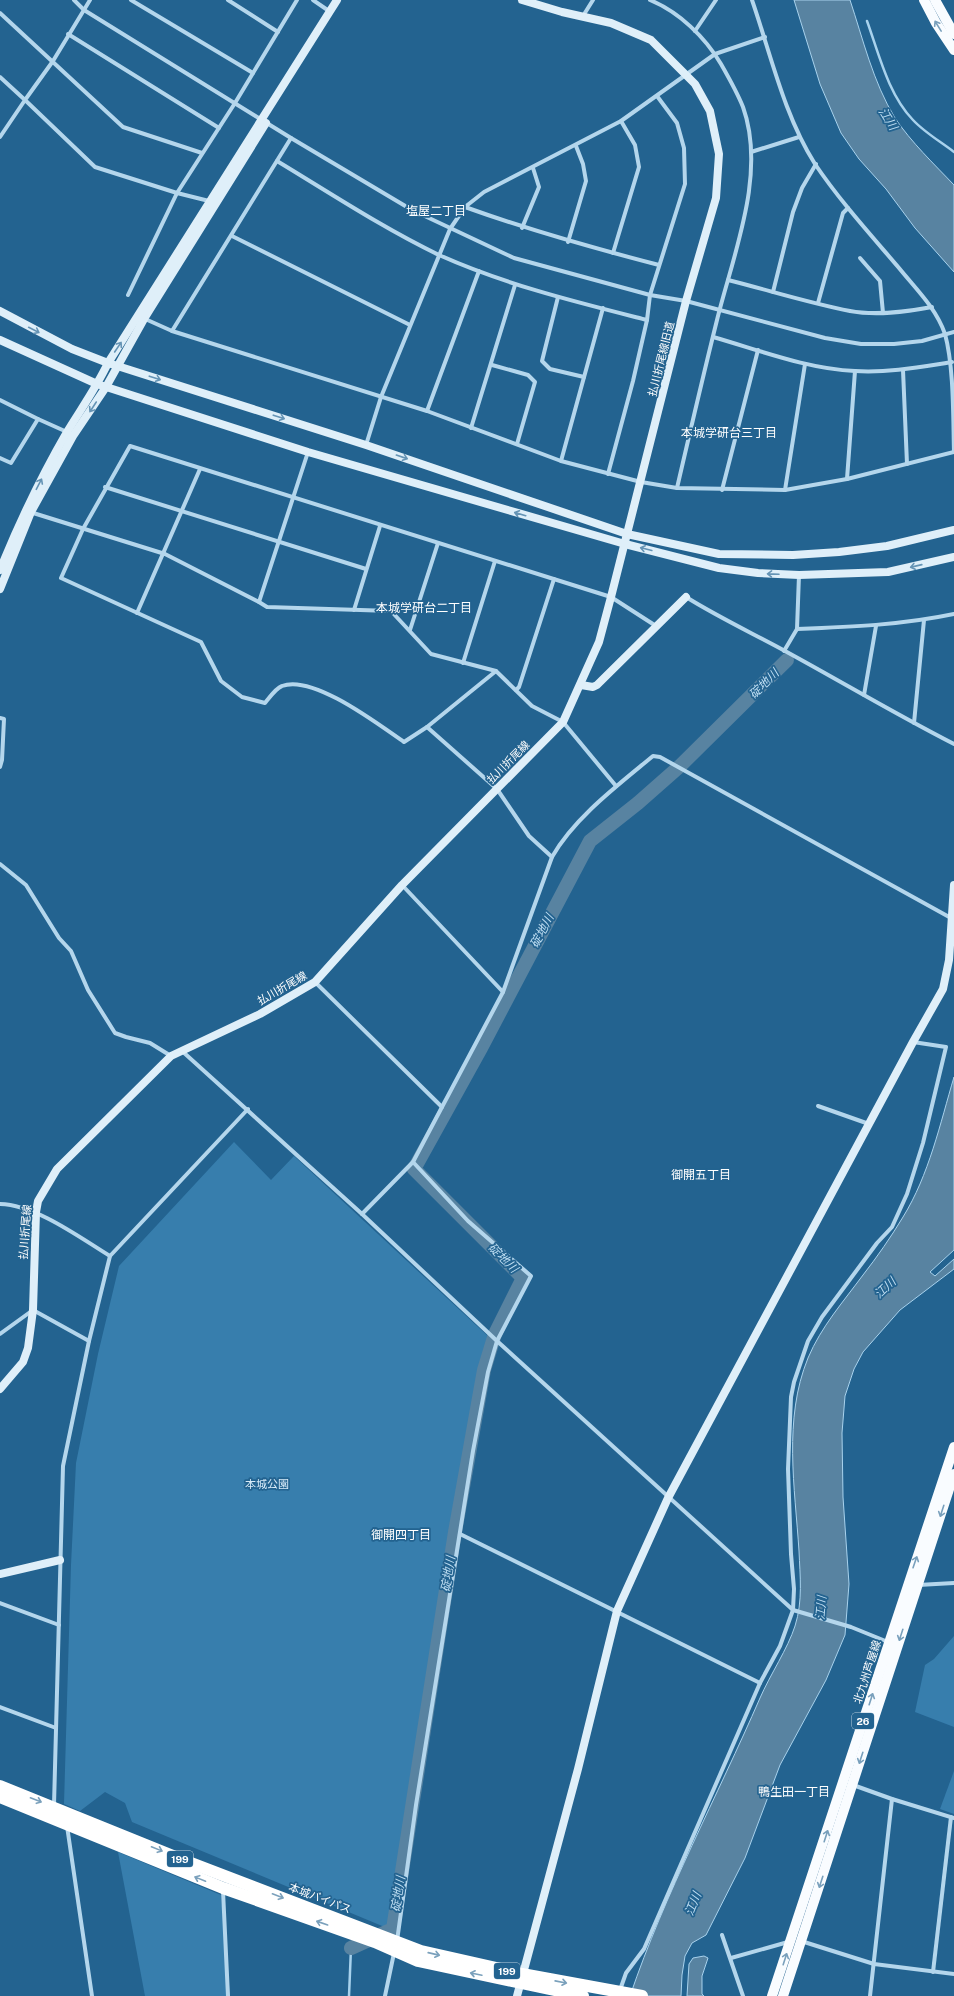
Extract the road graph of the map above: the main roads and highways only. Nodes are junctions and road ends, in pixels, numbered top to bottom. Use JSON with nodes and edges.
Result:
{"nodes":[{"id":1,"x":924,"y":0,"type":"edge"},
{"id":2,"x":935,"y":0,"type":"edge"},
{"id":3,"x":954,"y":34,"type":"edge"},
{"id":4,"x":954,"y":50,"type":"edge"},
{"id":5,"x":954,"y":1447,"type":"edge"},
{"id":6,"x":954,"y":1474,"type":"edge"},
{"id":7,"x":912,"y":1585,"type":"junction"},
{"id":8,"x":848,"y":1783,"type":"junction"},
{"id":9,"x":0,"y":1786,"type":"edge"},
{"id":10,"x":0,"y":1797,"type":"edge"},
{"id":11,"x":360,"y":1932,"type":"junction"},
{"id":12,"x":396,"y":1946,"type":"junction"},
{"id":13,"x":521,"y":1979,"type":"junction"},
{"id":14,"x":618,"y":1994,"type":"edge"},
{"id":15,"x":583,"y":1996,"type":"edge"},
{"id":16,"x":642,"y":1996,"type":"edge"},
{"id":17,"x":772,"y":1996,"type":"edge"},
{"id":18,"x":783,"y":1996,"type":"edge"}],
"edges":[{"from":4,"to":1,"type":"main road","one_way":true},
{"from":2,"to":3,"type":"main road"},
{"from":7,"to":5,"type":"main road","name":"北九州芦屋線","number":"26","one_way":true},
{"from":6,"to":7,"type":"main road","name":"北九州芦屋線","number":"26","one_way":true},
{"from":7,"to":8,"type":"main road","name":"北九州芦屋線","number":"26","one_way":true},
{"from":8,"to":7,"type":"main road","name":"北九州芦屋線","number":"26","one_way":true},
{"from":17,"to":8,"type":"main road","name":"北九州芦屋線","number":"26","one_way":true},
{"from":8,"to":18,"type":"main road","name":"北九州芦屋線","number":"26","one_way":true},
{"from":9,"to":11,"type":"highway","name":"本城バイパス","number":"199","one_way":true},
{"from":11,"to":10,"type":"highway","name":"本城バイパス","number":"199","one_way":true},
{"from":11,"to":12,"type":"highway","name":"本城バイパス","number":"199"},
{"from":11,"to":12,"type":"highway","name":"本城バイパス","number":"199"},
{"from":12,"to":13,"type":"highway","name":"本城バイパス","number":"199"},
{"from":13,"to":14,"type":"highway","name":"本城バイパス","number":"199","one_way":true},
{"from":13,"to":15,"type":"highway","name":"本城バイパス","number":"199"},
{"from":14,"to":16,"type":"highway","name":"本城バイパス","number":"199"}]}
